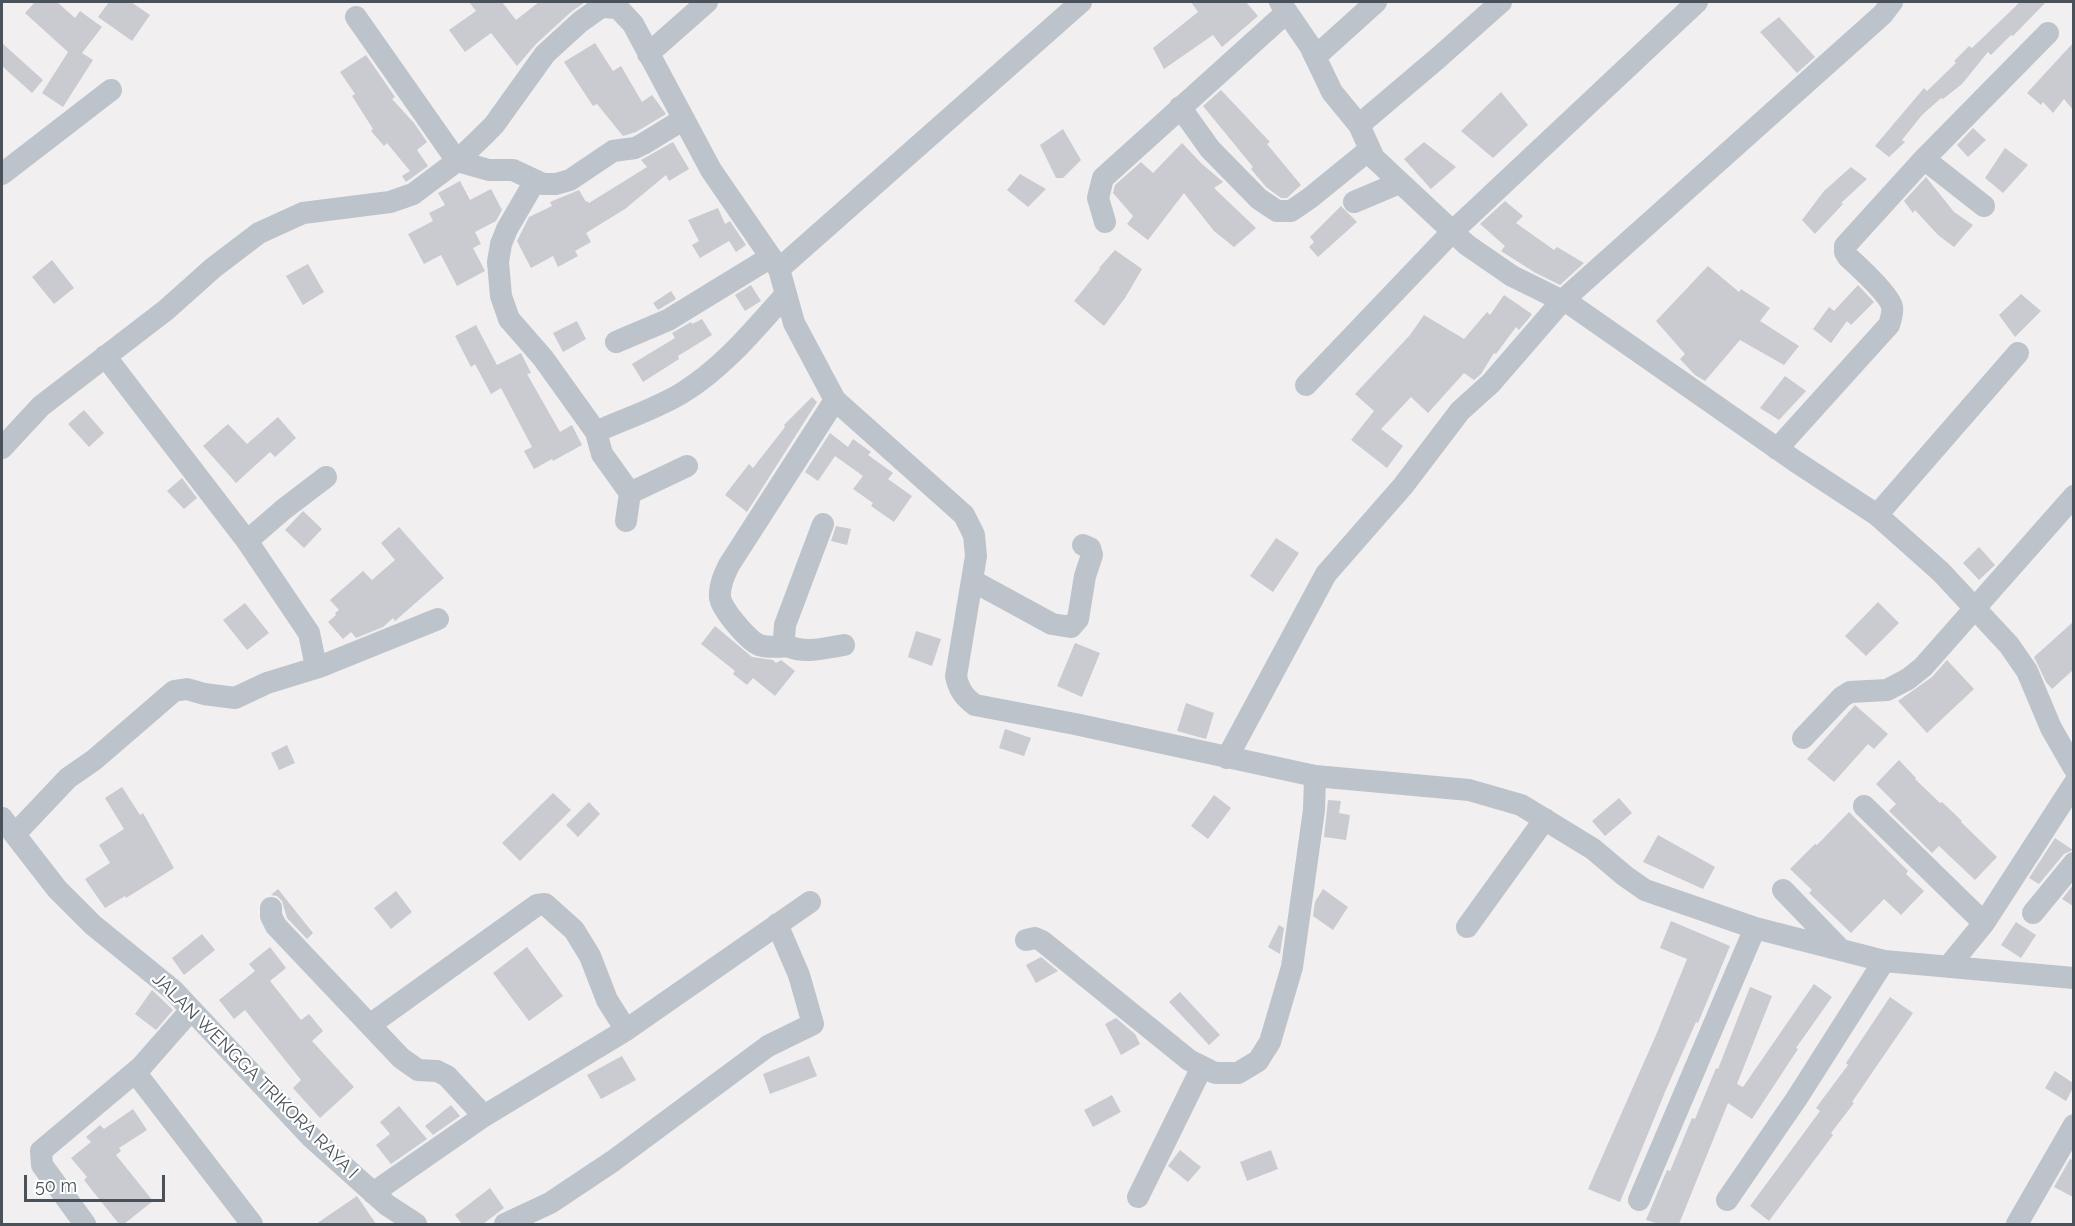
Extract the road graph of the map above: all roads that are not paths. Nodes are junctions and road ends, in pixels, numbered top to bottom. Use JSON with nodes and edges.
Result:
{"nodes":[{"id":1,"x":707,"y":2,"type":"edge"},
{"id":2,"x":1081,"y":2,"type":"edge"},
{"id":3,"x":1376,"y":2,"type":"edge"},
{"id":4,"x":1501,"y":2,"type":"edge"},
{"id":5,"x":1696,"y":2,"type":"edge"},
{"id":6,"x":1892,"y":2,"type":"edge"},
{"id":7,"x":1283,"y":7,"type":"edge"},
{"id":8,"x":356,"y":17,"type":"dead end"},
{"id":9,"x":2048,"y":33,"type":"dead end"},
{"id":10,"x":648,"y":54,"type":"junction"},
{"id":11,"x":1315,"y":57,"type":"junction"},
{"id":12,"x":111,"y":90,"type":"dead end"},
{"id":13,"x":1180,"y":107,"type":"junction"},
{"id":14,"x":684,"y":119,"type":"junction"},
{"id":15,"x":1359,"y":124,"type":"junction"},
{"id":16,"x":1369,"y":150,"type":"junction"},
{"id":17,"x":1924,"y":159,"type":"junction"},
{"id":18,"x":457,"y":161,"type":"junction"},
{"id":19,"x":2,"y":174,"type":"edge"},
{"id":20,"x":535,"y":182,"type":"junction"},
{"id":21,"x":1399,"y":183,"type":"junction"},
{"id":22,"x":1354,"y":201,"type":"dead end"},
{"id":23,"x":1984,"y":206,"type":"dead end"},
{"id":24,"x":1105,"y":222,"type":"dead end"},
{"id":25,"x":1452,"y":232,"type":"junction"},
{"id":26,"x":775,"y":263,"type":"junction"},
{"id":27,"x":786,"y":294,"type":"junction"},
{"id":28,"x":1562,"y":301,"type":"junction"},
{"id":29,"x":616,"y":342,"type":"dead end"},
{"id":30,"x":2018,"y":353,"type":"dead end"},
{"id":31,"x":105,"y":356,"type":"junction"},
{"id":32,"x":1306,"y":385,"type":"dead end"},
{"id":33,"x":835,"y":400,"type":"junction"},
{"id":34,"x":596,"y":432,"type":"junction"},
{"id":35,"x":2,"y":448,"type":"edge"},
{"id":36,"x":1777,"y":449,"type":"junction"},
{"id":37,"x":687,"y":466,"type":"dead end"},
{"id":38,"x":326,"y":477,"type":"dead end"},
{"id":39,"x":630,"y":493,"type":"junction"},
{"id":40,"x":2073,"y":496,"type":"edge"},
{"id":41,"x":1877,"y":515,"type":"junction"},
{"id":42,"x":626,"y":521,"type":"dead end"},
{"id":43,"x":823,"y":524,"type":"dead end"},
{"id":44,"x":247,"y":541,"type":"junction"},
{"id":45,"x":1083,"y":545,"type":"dead end"},
{"id":46,"x":973,"y":581,"type":"junction"},
{"id":47,"x":1974,"y":609,"type":"junction"},
{"id":48,"x":438,"y":619,"type":"dead end"},
{"id":49,"x":844,"y":645,"type":"dead end"},
{"id":50,"x":787,"y":646,"type":"junction"},
{"id":51,"x":319,"y":667,"type":"junction"},
{"id":52,"x":1803,"y":738,"type":"dead end"},
{"id":53,"x":1227,"y":758,"type":"junction"},
{"id":54,"x":2073,"y":768,"type":"edge"},
{"id":55,"x":1315,"y":776,"type":"junction"},
{"id":56,"x":2073,"y":784,"type":"edge"},
{"id":57,"x":1864,"y":806,"type":"dead end"},
{"id":58,"x":1545,"y":819,"type":"junction"},
{"id":59,"x":8,"y":826,"type":"edge"},
{"id":60,"x":2073,"y":863,"type":"edge"},
{"id":61,"x":1783,"y":890,"type":"dead end"},
{"id":62,"x":810,"y":902,"type":"dead end"},
{"id":63,"x":271,"y":908,"type":"dead end"},
{"id":64,"x":2032,"y":913,"type":"dead end"},
{"id":65,"x":1984,"y":923,"type":"junction"},
{"id":66,"x":777,"y":924,"type":"junction"},
{"id":67,"x":1467,"y":927,"type":"dead end"},
{"id":68,"x":1755,"y":928,"type":"junction"},
{"id":69,"x":1026,"y":939,"type":"dead end"},
{"id":70,"x":1839,"y":948,"type":"junction"},
{"id":71,"x":1884,"y":961,"type":"junction"},
{"id":72,"x":1948,"y":967,"type":"junction"},
{"id":73,"x":2073,"y":978,"type":"edge"},
{"id":74,"x":191,"y":1010,"type":"junction"},
{"id":75,"x":371,"y":1024,"type":"junction"},
{"id":76,"x":626,"y":1030,"type":"junction"},
{"id":77,"x":1202,"y":1067,"type":"junction"},
{"id":78,"x":135,"y":1072,"type":"junction"},
{"id":79,"x":484,"y":1116,"type":"junction"},
{"id":80,"x":2073,"y":1125,"type":"edge"},
{"id":81,"x":374,"y":1192,"type":"junction"},
{"id":82,"x":1138,"y":1197,"type":"dead end"},
{"id":83,"x":1639,"y":1200,"type":"dead end"},
{"id":84,"x":1727,"y":1200,"type":"dead end"},
{"id":85,"x":86,"y":1224,"type":"edge"},
{"id":86,"x":252,"y":1224,"type":"edge"},
{"id":87,"x":416,"y":1224,"type":"edge"},
{"id":88,"x":505,"y":1224,"type":"edge"},
{"id":89,"x":2016,"y":1224,"type":"edge"}],
"edges":[{"from":1,"to":10,"type":"street"},
{"from":2,"to":26,"type":"street"},
{"from":3,"to":11,"type":"street"},
{"from":4,"to":15,"type":"street"},
{"from":5,"to":25,"type":"street"},
{"from":6,"to":28,"type":"street"},
{"from":7,"to":11,"type":"street"},
{"from":7,"to":13,"type":"street"},
{"from":8,"to":18,"type":"street"},
{"from":9,"to":17,"type":"street"},
{"from":10,"to":14,"type":"street"},
{"from":10,"to":18,"type":"street"},
{"from":11,"to":15,"type":"street"},
{"from":12,"to":19,"type":"street"},
{"from":13,"to":16,"type":"street"},
{"from":13,"to":24,"type":"street"},
{"from":14,"to":20,"type":"street"},
{"from":14,"to":26,"type":"street"},
{"from":15,"to":16,"type":"street"},
{"from":16,"to":21,"type":"street"},
{"from":17,"to":23,"type":"street"},
{"from":17,"to":36,"type":"street"},
{"from":18,"to":20,"type":"street"},
{"from":18,"to":31,"type":"street"},
{"from":20,"to":34,"type":"street"},
{"from":21,"to":22,"type":"street"},
{"from":21,"to":25,"type":"street"},
{"from":25,"to":28,"type":"street"},
{"from":25,"to":32,"type":"street"},
{"from":26,"to":27,"type":"street"},
{"from":26,"to":29,"type":"street"},
{"from":27,"to":33,"type":"street"},
{"from":27,"to":34,"type":"street"},
{"from":28,"to":36,"type":"street"},
{"from":28,"to":53,"type":"street"},
{"from":30,"to":41,"type":"street"},
{"from":31,"to":35,"type":"street"},
{"from":31,"to":44,"type":"street"},
{"from":33,"to":46,"type":"street"},
{"from":33,"to":50,"type":"street"},
{"from":34,"to":39,"type":"street"},
{"from":36,"to":41,"type":"street"},
{"from":37,"to":39,"type":"street"},
{"from":38,"to":44,"type":"street"},
{"from":39,"to":42,"type":"street"},
{"from":40,"to":47,"type":"street"},
{"from":41,"to":47,"type":"street"},
{"from":43,"to":50,"type":"street"},
{"from":44,"to":51,"type":"street"},
{"from":45,"to":46,"type":"street"},
{"from":46,"to":53,"type":"street"},
{"from":47,"to":52,"type":"street"},
{"from":47,"to":54,"type":"street"},
{"from":48,"to":51,"type":"street"},
{"from":49,"to":50,"type":"street"},
{"from":51,"to":59,"type":"street"},
{"from":53,"to":55,"type":"street"},
{"from":55,"to":58,"type":"street"},
{"from":55,"to":77,"type":"street"},
{"from":56,"to":65,"type":"street"},
{"from":57,"to":65,"type":"street"},
{"from":58,"to":67,"type":"street"},
{"from":58,"to":68,"type":"street"},
{"from":59,"to":74,"type":"street","name":"JALAN WENGGA TRIKORA RAYA I"},
{"from":60,"to":64,"type":"street"},
{"from":61,"to":70,"type":"street"},
{"from":62,"to":66,"type":"street"},
{"from":63,"to":75,"type":"street"},
{"from":65,"to":72,"type":"street"},
{"from":66,"to":76,"type":"street"},
{"from":66,"to":88,"type":"street"},
{"from":68,"to":70,"type":"street"},
{"from":68,"to":83,"type":"street"},
{"from":69,"to":77,"type":"street"},
{"from":70,"to":71,"type":"street"},
{"from":71,"to":72,"type":"street"},
{"from":71,"to":84,"type":"street"},
{"from":72,"to":73,"type":"street"},
{"from":74,"to":78,"type":"street"},
{"from":74,"to":81,"type":"street","name":"JALAN WENGGA TRIKORA RAYA I"},
{"from":75,"to":76,"type":"street"},
{"from":75,"to":79,"type":"street"},
{"from":76,"to":79,"type":"street"},
{"from":77,"to":82,"type":"street"},
{"from":78,"to":85,"type":"street"},
{"from":78,"to":86,"type":"street"},
{"from":79,"to":81,"type":"street"},
{"from":80,"to":89,"type":"street"},
{"from":81,"to":87,"type":"street","name":"JALAN WENGGA TRIKORA RAYA I"}]}
